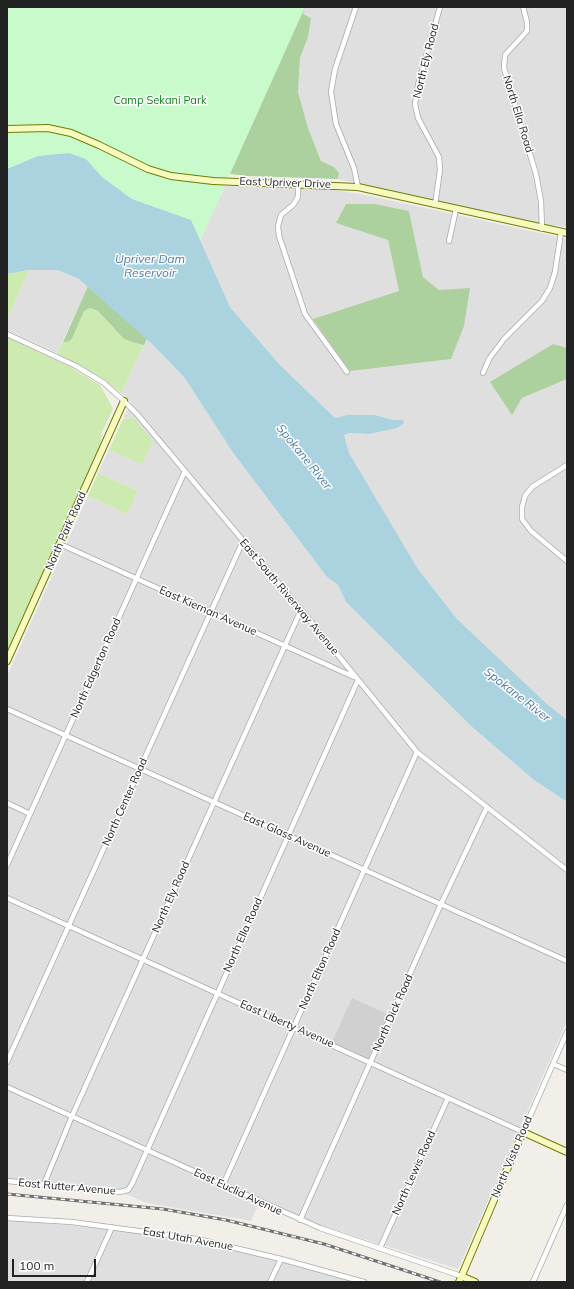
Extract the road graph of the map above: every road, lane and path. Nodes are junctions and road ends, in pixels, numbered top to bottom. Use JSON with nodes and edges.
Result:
{"nodes":[{"id":1,"x":356,"y":7,"type":"edge"},
{"id":2,"x":440,"y":7,"type":"edge"},
{"id":3,"x":523,"y":7,"type":"edge"},
{"id":4,"x":7,"y":129,"type":"edge"},
{"id":5,"x":298,"y":183,"type":"junction"},
{"id":6,"x":358,"y":187,"type":"junction"},
{"id":7,"x":435,"y":205,"type":"junction"},
{"id":8,"x":456,"y":209,"type":"junction"},
{"id":9,"x":542,"y":229,"type":"junction"},
{"id":10,"x":564,"y":233,"type":"edge"},
{"id":11,"x":448,"y":241,"type":"dead end"},
{"id":12,"x":7,"y":334,"type":"edge"},
{"id":13,"x":347,"y":372,"type":"dead end"},
{"id":14,"x":484,"y":373,"type":"dead end"},
{"id":15,"x":124,"y":401,"type":"junction"},
{"id":16,"x":567,"y":465,"type":"edge"},
{"id":17,"x":184,"y":471,"type":"junction"},
{"id":18,"x":243,"y":541,"type":"junction"},
{"id":19,"x":60,"y":544,"type":"junction"},
{"id":20,"x":567,"y":561,"type":"edge"},
{"id":21,"x":136,"y":579,"type":"junction"},
{"id":22,"x":301,"y":610,"type":"junction"},
{"id":23,"x":210,"y":612,"type":"junction"},
{"id":24,"x":284,"y":646,"type":"junction"},
{"id":25,"x":7,"y":661,"type":"edge"},
{"id":26,"x":357,"y":679,"type":"junction"},
{"id":27,"x":7,"y":709,"type":"edge"},
{"id":28,"x":66,"y":735,"type":"junction"},
{"id":29,"x":417,"y":752,"type":"junction"},
{"id":30,"x":140,"y":769,"type":"junction"},
{"id":31,"x":214,"y":802,"type":"junction"},
{"id":32,"x":7,"y":803,"type":"edge"},
{"id":33,"x":487,"y":807,"type":"junction"},
{"id":34,"x":30,"y":814,"type":"junction"},
{"id":35,"x":288,"y":836,"type":"junction"},
{"id":36,"x":7,"y":865,"type":"edge"},
{"id":37,"x":364,"y":870,"type":"junction"},
{"id":38,"x":567,"y":870,"type":"edge"},
{"id":39,"x":7,"y":898,"type":"edge"},
{"id":40,"x":441,"y":904,"type":"junction"},
{"id":41,"x":69,"y":926,"type":"junction"},
{"id":42,"x":143,"y":959,"type":"junction"},
{"id":43,"x":567,"y":961,"type":"edge"},
{"id":44,"x":217,"y":992,"type":"junction"},
{"id":45,"x":294,"y":1028,"type":"junction"},
{"id":46,"x":567,"y":1032,"type":"edge"},
{"id":47,"x":7,"y":1062,"type":"edge"},
{"id":48,"x":371,"y":1062,"type":"junction"},
{"id":49,"x":553,"y":1064,"type":"junction"},
{"id":50,"x":567,"y":1070,"type":"edge"},
{"id":51,"x":7,"y":1087,"type":"edge"},
{"id":52,"x":448,"y":1098,"type":"junction"},
{"id":53,"x":72,"y":1116,"type":"junction"},
{"id":54,"x":523,"y":1132,"type":"junction"},
{"id":55,"x":146,"y":1150,"type":"junction"},
{"id":56,"x":567,"y":1152,"type":"edge"},
{"id":57,"x":7,"y":1181,"type":"edge"},
{"id":58,"x":44,"y":1184,"type":"junction"},
{"id":59,"x":223,"y":1185,"type":"junction"},
{"id":60,"x":128,"y":1190,"type":"joint"},
{"id":61,"x":567,"y":1205,"type":"edge"},
{"id":62,"x":7,"y":1218,"type":"edge"},
{"id":63,"x":300,"y":1220,"type":"junction"},
{"id":64,"x":112,"y":1227,"type":"junction"},
{"id":65,"x":380,"y":1248,"type":"junction"},
{"id":66,"x":281,"y":1258,"type":"junction"},
{"id":67,"x":460,"y":1279,"type":"edge"},
{"id":68,"x":87,"y":1282,"type":"edge"},
{"id":69,"x":270,"y":1282,"type":"edge"},
{"id":70,"x":364,"y":1282,"type":"edge"},
{"id":71,"x":475,"y":1282,"type":"edge"},
{"id":72,"x":533,"y":1282,"type":"edge"}],
"edges":[{"from":1,"to":6,"type":"street"},
{"from":2,"to":7,"type":"street","name":"North Ely Road"},
{"from":3,"to":9,"type":"street","name":"North Ella Road"},
{"from":4,"to":5,"type":"main road","name":"East Upriver Drive"},
{"from":5,"to":6,"type":"main road","name":"East Upriver Drive"},
{"from":5,"to":13,"type":"street"},
{"from":6,"to":7,"type":"main road","name":"East Upriver Drive"},
{"from":7,"to":8,"type":"main road","name":"East Upriver Drive"},
{"from":8,"to":9,"type":"main road","name":"East Upriver Drive"},
{"from":8,"to":11,"type":"street"},
{"from":9,"to":10,"type":"main road","name":"East Upriver Drive"},
{"from":10,"to":14,"type":"street"},
{"from":12,"to":15,"type":"street","name":"East South Riverway Avenue"},
{"from":15,"to":17,"type":"street","name":"East South Riverway Avenue"},
{"from":15,"to":19,"type":"main road","name":"North Park Road"},
{"from":16,"to":20,"type":"street"},
{"from":17,"to":18,"type":"street","name":"East South Riverway Avenue"},
{"from":17,"to":21,"type":"street","name":"North Edgerton Road"},
{"from":18,"to":22,"type":"street","name":"East South Riverway Avenue"},
{"from":18,"to":23,"type":"street","name":"North Center Road"},
{"from":19,"to":21,"type":"street","name":"East Kiernan Avenue"},
{"from":19,"to":25,"type":"main road","name":"North Park Road"},
{"from":21,"to":23,"type":"street","name":"East Kiernan Avenue"},
{"from":21,"to":28,"type":"street","name":"North Edgerton Road"},
{"from":22,"to":24,"type":"street","name":"North Ely Road"},
{"from":22,"to":26,"type":"street","name":"East South Riverway Avenue"},
{"from":23,"to":24,"type":"street","name":"East Kiernan Avenue"},
{"from":23,"to":30,"type":"street","name":"North Center Road"},
{"from":24,"to":26,"type":"street","name":"East Kiernan Avenue"},
{"from":24,"to":31,"type":"street","name":"North Ely Road"},
{"from":26,"to":29,"type":"street","name":"East South Riverway Avenue"},
{"from":26,"to":35,"type":"street","name":"North Ella Road"},
{"from":27,"to":28,"type":"street","name":"East Glass Avenue"},
{"from":28,"to":30,"type":"street","name":"East Glass Avenue"},
{"from":28,"to":34,"type":"street","name":"North Edgerton Road"},
{"from":29,"to":33,"type":"street","name":"East South Riverway Avenue"},
{"from":29,"to":37,"type":"street","name":"North Elton Road"},
{"from":30,"to":31,"type":"street","name":"East Glass Avenue"},
{"from":30,"to":41,"type":"street","name":"North Center Road"},
{"from":31,"to":35,"type":"street","name":"East Glass Avenue"},
{"from":31,"to":42,"type":"street","name":"North Ely Road"},
{"from":32,"to":34,"type":"street"},
{"from":33,"to":38,"type":"street","name":"East South Riverway Avenue"},
{"from":33,"to":40,"type":"street","name":"North Dick Road"},
{"from":34,"to":36,"type":"street","name":"North Edgerton Road"},
{"from":35,"to":37,"type":"street","name":"East Glass Avenue"},
{"from":35,"to":44,"type":"street","name":"North Ella Road"},
{"from":37,"to":40,"type":"street","name":"East Glass Avenue"},
{"from":37,"to":45,"type":"street","name":"North Elton Road"},
{"from":39,"to":41,"type":"street","name":"East Liberty Avenue"},
{"from":40,"to":43,"type":"street","name":"East Glass Avenue"},
{"from":40,"to":48,"type":"street","name":"North Dick Road"},
{"from":41,"to":42,"type":"street","name":"East Liberty Avenue"},
{"from":41,"to":47,"type":"street","name":"North Center Road"},
{"from":42,"to":44,"type":"street","name":"East Liberty Avenue"},
{"from":42,"to":53,"type":"street","name":"North Ely Road"},
{"from":44,"to":45,"type":"street","name":"East Liberty Avenue"},
{"from":44,"to":55,"type":"street","name":"North Ella Road"},
{"from":45,"to":48,"type":"street","name":"East Liberty Avenue"},
{"from":45,"to":59,"type":"street","name":"North Elton Road"},
{"from":46,"to":49,"type":"street","name":"North Vista Road"},
{"from":48,"to":52,"type":"street","name":"East Liberty Avenue"},
{"from":48,"to":63,"type":"street","name":"North Dick Road"},
{"from":49,"to":50,"type":"street"},
{"from":49,"to":54,"type":"street","name":"North Vista Road"},
{"from":51,"to":53,"type":"street","name":"East Euclid Avenue"},
{"from":52,"to":54,"type":"street","name":"East Liberty Avenue"},
{"from":52,"to":65,"type":"street","name":"North Lewis Road"},
{"from":53,"to":55,"type":"street","name":"East Euclid Avenue"},
{"from":53,"to":58,"type":"street","name":"North Ely Road"},
{"from":54,"to":56,"type":"main road","name":"East Liberty Avenue"},
{"from":54,"to":67,"type":"main road","name":"North Vista Road"},
{"from":55,"to":59,"type":"street","name":"East Euclid Avenue"},
{"from":55,"to":60,"type":"street","name":"North Ella Road"},
{"from":57,"to":58,"type":"street","name":"East Rutter Avenue"},
{"from":58,"to":60,"type":"street","name":"East Rutter Avenue"},
{"from":59,"to":63,"type":"street","name":"East Euclid Avenue"},
{"from":61,"to":72,"type":"street"},
{"from":62,"to":64,"type":"street","name":"East Utah Avenue"},
{"from":63,"to":65,"type":"street","name":"East Euclid Avenue"},
{"from":64,"to":66,"type":"street","name":"East Utah Avenue"},
{"from":64,"to":68,"type":"street"},
{"from":65,"to":67,"type":"street","name":"East Euclid Avenue"},
{"from":66,"to":69,"type":"street"},
{"from":66,"to":70,"type":"street","name":"East Utah Avenue"},
{"from":67,"to":71,"type":"main road","name":"East Euclid Avenue"}]}
